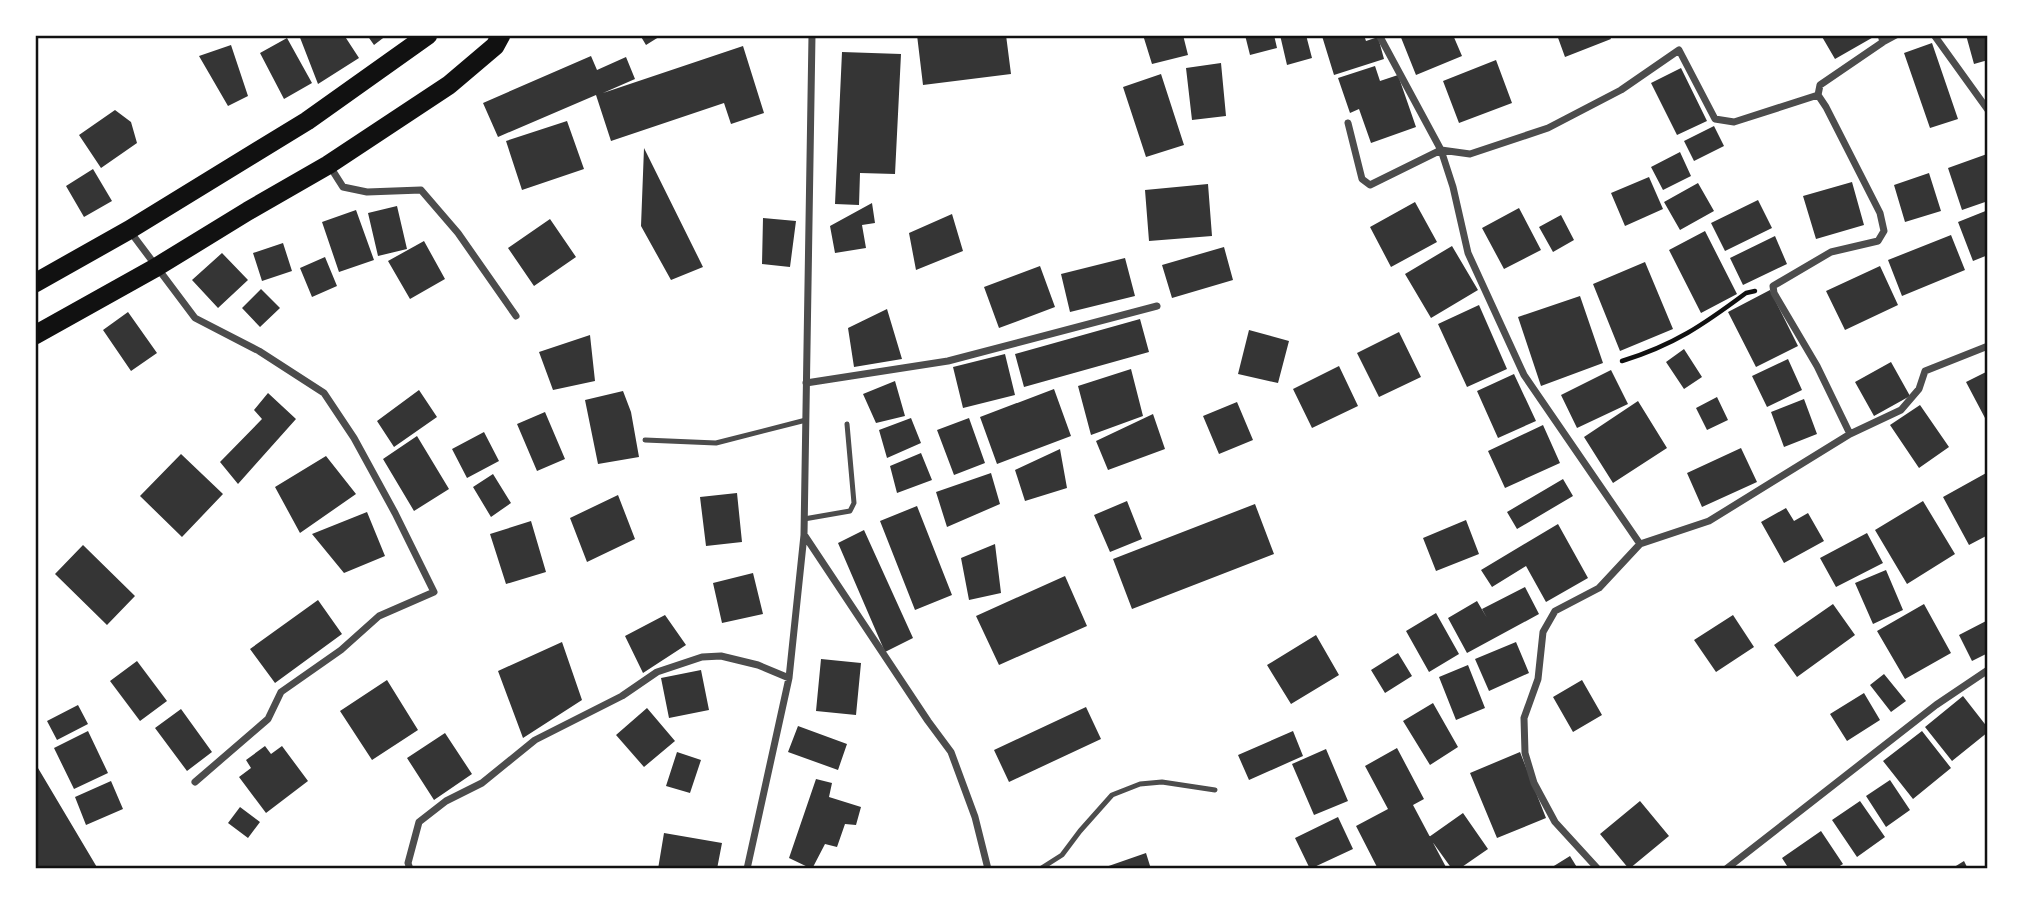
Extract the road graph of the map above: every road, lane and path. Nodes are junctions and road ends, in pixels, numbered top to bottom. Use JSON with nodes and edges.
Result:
{"nodes":[{"id":1,"x":428,"y":35,"type":"edge"},
{"id":2,"x":501,"y":35,"type":"edge"},
{"id":3,"x":812,"y":35,"type":"edge"},
{"id":4,"x":1379,"y":35,"type":"edge"},
{"id":5,"x":1896,"y":35,"type":"edge"},
{"id":6,"x":1934,"y":35,"type":"edge"},
{"id":7,"x":1882,"y":39,"type":"edge"},
{"id":8,"x":1818,"y":94,"type":"junction"},
{"id":9,"x":1988,"y":110,"type":"edge"},
{"id":10,"x":1348,"y":123,"type":"dead end"},
{"id":11,"x":1441,"y":150,"type":"junction"},
{"id":12,"x":328,"y":165,"type":"junction"},
{"id":13,"x":129,"y":230,"type":"junction"},
{"id":14,"x":155,"y":268,"type":"junction"},
{"id":15,"x":35,"y":283,"type":"edge"},
{"id":16,"x":1773,"y":286,"type":"junction"},
{"id":17,"x":1157,"y":306,"type":"dead end"},
{"id":18,"x":516,"y":316,"type":"dead end"},
{"id":19,"x":35,"y":335,"type":"edge"},
{"id":20,"x":1988,"y":346,"type":"edge"},
{"id":21,"x":1622,"y":361,"type":"dead end"},
{"id":22,"x":806,"y":383,"type":"junction"},
{"id":23,"x":806,"y":420,"type":"junction"},
{"id":24,"x":848,"y":424,"type":"dead end"},
{"id":25,"x":1850,"y":434,"type":"junction"},
{"id":26,"x":645,"y":440,"type":"dead end"},
{"id":27,"x":804,"y":519,"type":"junction"},
{"id":28,"x":804,"y":534,"type":"junction"},
{"id":29,"x":1640,"y":544,"type":"junction"},
{"id":30,"x":1988,"y":670,"type":"edge"},
{"id":31,"x":789,"y":678,"type":"junction"},
{"id":32,"x":195,"y":782,"type":"dead end"},
{"id":33,"x":1215,"y":790,"type":"dead end"},
{"id":34,"x":410,"y":869,"type":"edge"},
{"id":35,"x":747,"y":869,"type":"edge"},
{"id":36,"x":988,"y":869,"type":"edge"},
{"id":37,"x":1040,"y":869,"type":"edge"},
{"id":38,"x":1598,"y":869,"type":"edge"},
{"id":39,"x":1726,"y":869,"type":"edge"}],
"edges":[{"from":1,"to":13,"type":"highway"},
{"from":2,"to":12,"type":"highway"},
{"from":3,"to":22,"type":"street"},
{"from":4,"to":11,"type":"street"},
{"from":5,"to":7,"type":"street"},
{"from":6,"to":9,"type":"street"},
{"from":7,"to":8,"type":"street"},
{"from":8,"to":11,"type":"street"},
{"from":8,"to":16,"type":"street"},
{"from":10,"to":11,"type":"street"},
{"from":11,"to":29,"type":"street"},
{"from":12,"to":14,"type":"highway"},
{"from":12,"to":18,"type":"street"},
{"from":13,"to":14,"type":"street"},
{"from":13,"to":15,"type":"highway"},
{"from":14,"to":19,"type":"highway"},
{"from":14,"to":32,"type":"street"},
{"from":16,"to":21,"type":"path"},
{"from":16,"to":25,"type":"street"},
{"from":17,"to":22,"type":"street"},
{"from":20,"to":25,"type":"street"},
{"from":22,"to":23,"type":"street"},
{"from":23,"to":26,"type":"lane"},
{"from":23,"to":27,"type":"street"},
{"from":24,"to":27,"type":"lane"},
{"from":25,"to":29,"type":"street"},
{"from":27,"to":28,"type":"street"},
{"from":28,"to":31,"type":"street"},
{"from":28,"to":36,"type":"street"},
{"from":29,"to":38,"type":"street"},
{"from":30,"to":39,"type":"street"},
{"from":31,"to":34,"type":"street"},
{"from":31,"to":35,"type":"street"},
{"from":33,"to":37,"type":"lane"}]}
